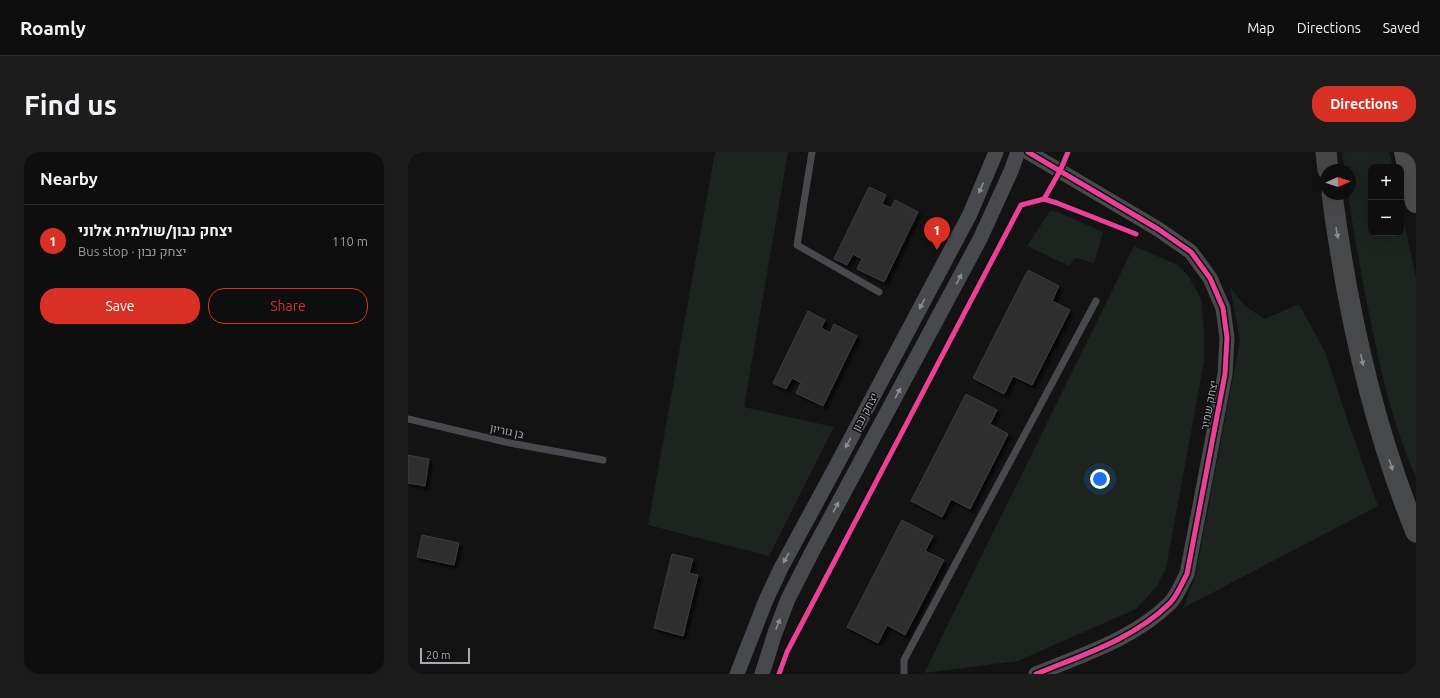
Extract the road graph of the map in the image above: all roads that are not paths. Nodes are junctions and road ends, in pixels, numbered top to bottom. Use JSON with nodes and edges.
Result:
{"nodes":[{"id":1,"x":812,"y":152,"type":"edge"},
{"id":2,"x":996,"y":152,"type":"edge"},
{"id":3,"x":1018,"y":152,"type":"edge"},
{"id":4,"x":1028,"y":152,"type":"edge"},
{"id":5,"x":1326,"y":152,"type":"edge"},
{"id":6,"x":1405,"y":152,"type":"edge"},
{"id":7,"x":1327,"y":164,"type":"edge"},
{"id":8,"x":1333,"y":200,"type":"edge"},
{"id":9,"x":1416,"y":202,"type":"edge"},
{"id":10,"x":879,"y":292,"type":"dead end"},
{"id":11,"x":1096,"y":301,"type":"dead end"},
{"id":12,"x":408,"y":419,"type":"edge"},
{"id":13,"x":603,"y":460,"type":"dead end"},
{"id":14,"x":1416,"y":532,"type":"edge"},
{"id":15,"x":770,"y":648,"type":"junction"},
{"id":16,"x":737,"y":674,"type":"edge"},
{"id":17,"x":762,"y":674,"type":"edge"},
{"id":18,"x":772,"y":674,"type":"edge"},
{"id":19,"x":904,"y":674,"type":"edge"},
{"id":20,"x":1036,"y":674,"type":"edge"}],
"edges":[{"from":1,"to":10,"type":"lane"},
{"from":2,"to":16,"type":"street","name":"יצחק נבון","one_way":true},
{"from":15,"to":3,"type":"street","name":"יצחק נבון","one_way":true},
{"from":4,"to":20,"type":"street","name":"יצחק שמיר"},
{"from":5,"to":7,"type":"main road"},
{"from":6,"to":9,"type":"highway"},
{"from":8,"to":14,"type":"main road","one_way":true},
{"from":11,"to":19,"type":"lane"},
{"from":12,"to":13,"type":"lane","name":"בן גוריון"},
{"from":15,"to":17,"type":"street","name":"יצחק נבון"},
{"from":15,"to":18,"type":"street"}]}
